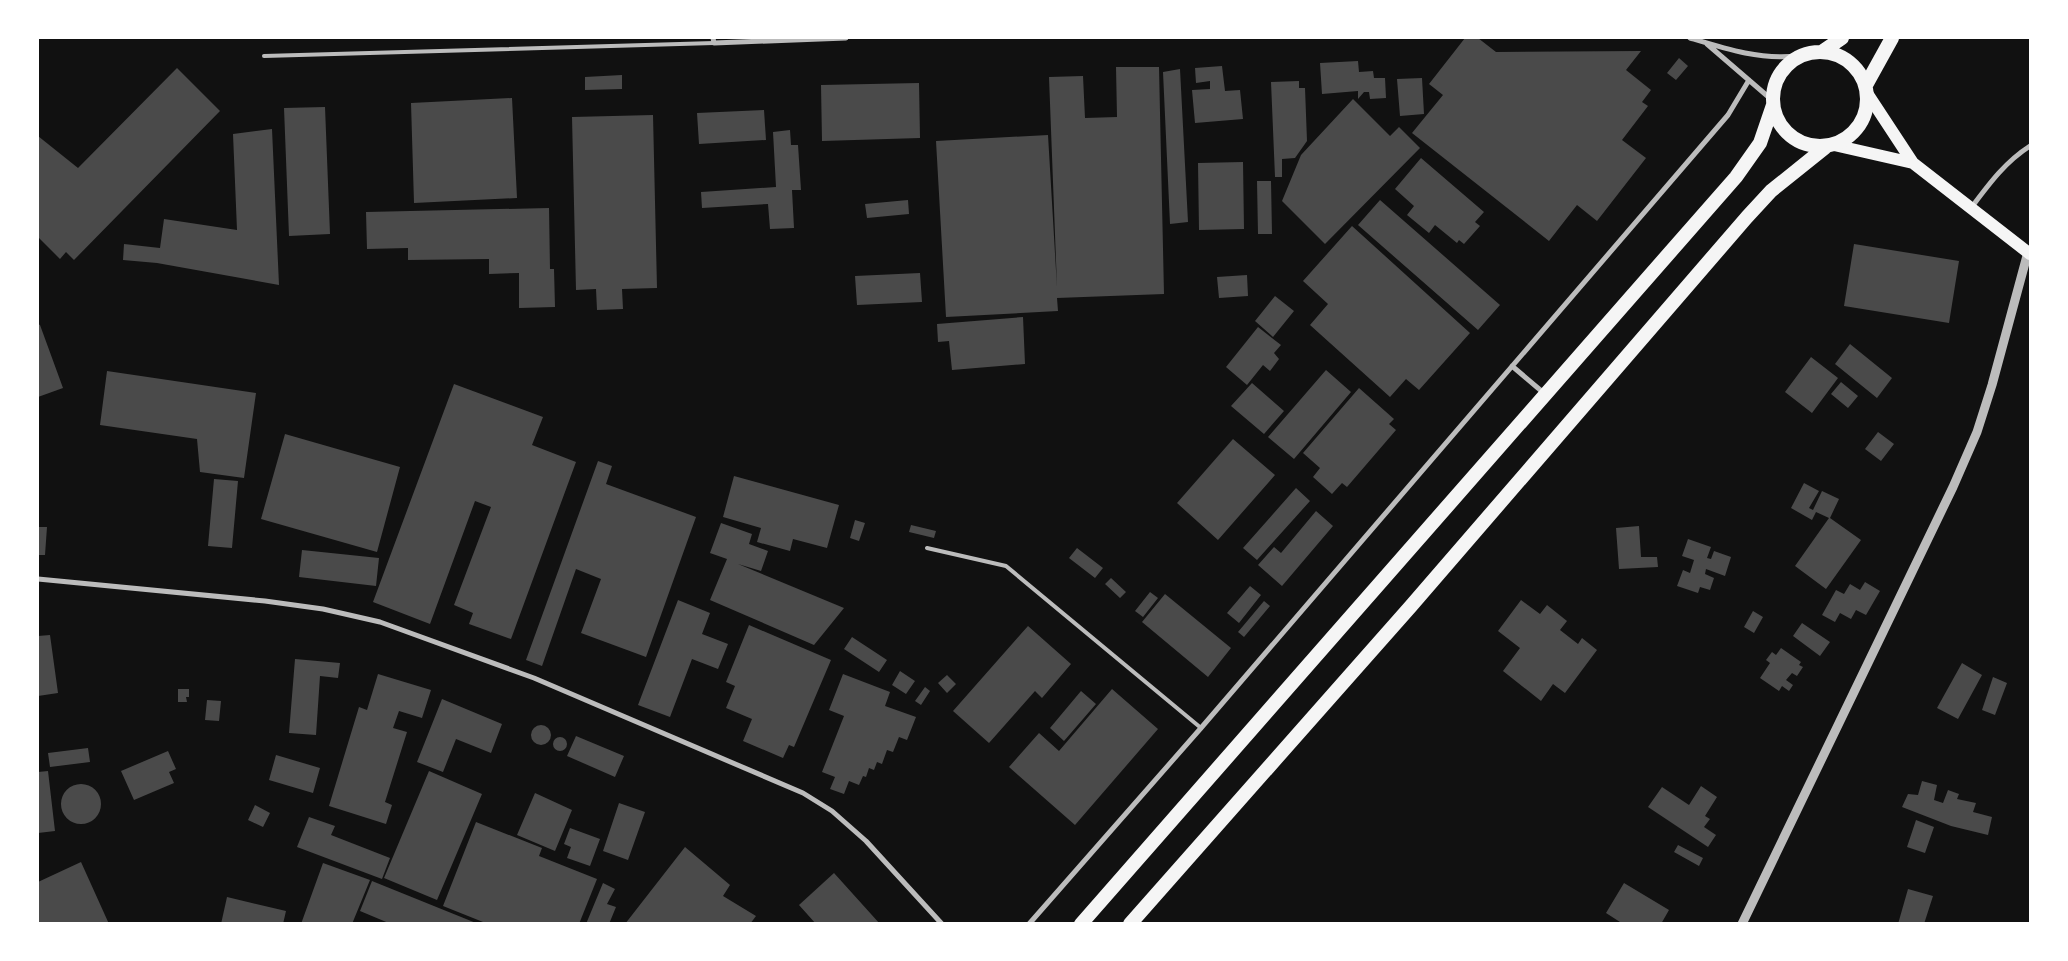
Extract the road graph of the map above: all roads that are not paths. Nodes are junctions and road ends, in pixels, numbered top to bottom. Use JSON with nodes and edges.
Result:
{"nodes":[{"id":1,"x":846,"y":38,"type":"edge"},
{"id":2,"x":1690,"y":38,"type":"edge"},
{"id":3,"x":1842,"y":38,"type":"edge"},
{"id":4,"x":1892,"y":38,"type":"edge"},
{"id":5,"x":714,"y":40,"type":"edge"},
{"id":6,"x":1704,"y":42,"type":"junction"},
{"id":7,"x":1823,"y":51,"type":"junction"},
{"id":8,"x":264,"y":56,"type":"dead end"},
{"id":9,"x":1797,"y":56,"type":"junction"},
{"id":10,"x":1749,"y":80,"type":"junction"},
{"id":11,"x":1866,"y":89,"type":"junction"},
{"id":12,"x":1773,"y":103,"type":"junction"},
{"id":13,"x":1831,"y":145,"type":"junction"},
{"id":14,"x":2030,"y":146,"type":"edge"},
{"id":15,"x":1913,"y":163,"type":"junction"},
{"id":16,"x":1971,"y":208,"type":"junction"},
{"id":17,"x":2029,"y":253,"type":"edge"},
{"id":18,"x":1512,"y":366,"type":"junction"},
{"id":19,"x":1545,"y":395,"type":"junction"},
{"id":20,"x":927,"y":548,"type":"dead end"},
{"id":21,"x":38,"y":579,"type":"edge"},
{"id":22,"x":1201,"y":728,"type":"junction"},
{"id":23,"x":942,"y":924,"type":"edge"},
{"id":24,"x":1029,"y":924,"type":"edge"},
{"id":25,"x":1081,"y":924,"type":"edge"},
{"id":26,"x":1130,"y":924,"type":"edge"},
{"id":27,"x":1742,"y":924,"type":"edge"}],
"edges":[{"from":1,"to":5,"type":"street"},
{"from":2,"to":6,"type":"street"},
{"from":3,"to":7,"type":"highway"},
{"from":4,"to":11,"type":"highway"},
{"from":5,"to":8,"type":"lane"},
{"from":6,"to":9,"type":"street"},
{"from":6,"to":10,"type":"street"},
{"from":7,"to":9,"type":"highway"},
{"from":7,"to":11,"type":"highway"},
{"from":9,"to":12,"type":"highway"},
{"from":10,"to":12,"type":"street"},
{"from":10,"to":18,"type":"street"},
{"from":11,"to":13,"type":"highway"},
{"from":11,"to":15,"type":"main road"},
{"from":12,"to":13,"type":"highway"},
{"from":12,"to":19,"type":"highway"},
{"from":13,"to":15,"type":"main road"},
{"from":13,"to":26,"type":"highway"},
{"from":14,"to":16,"type":"street"},
{"from":15,"to":16,"type":"main road"},
{"from":16,"to":17,"type":"main road"},
{"from":17,"to":27,"type":"street"},
{"from":18,"to":19,"type":"street"},
{"from":18,"to":22,"type":"street"},
{"from":19,"to":25,"type":"highway"},
{"from":20,"to":22,"type":"lane"},
{"from":21,"to":23,"type":"street"},
{"from":22,"to":24,"type":"street"}]}
